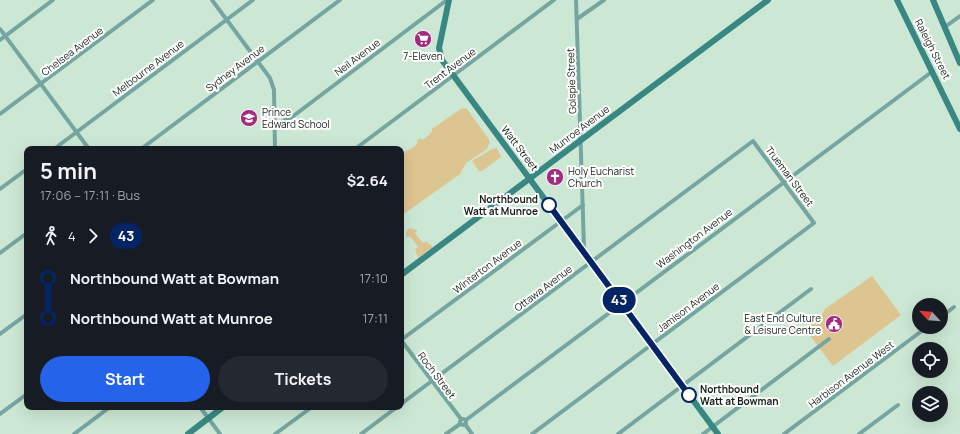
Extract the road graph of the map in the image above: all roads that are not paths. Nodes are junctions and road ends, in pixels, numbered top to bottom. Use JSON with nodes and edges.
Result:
{"nodes":[{"id":1,"x":53,"y":0,"type":"edge"},
{"id":2,"x":153,"y":0,"type":"edge"},
{"id":3,"x":212,"y":0,"type":"edge"},
{"id":4,"x":253,"y":0,"type":"edge"},
{"id":5,"x":340,"y":0,"type":"edge"},
{"id":6,"x":448,"y":0,"type":"edge"},
{"id":7,"x":554,"y":0,"type":"edge"},
{"id":8,"x":576,"y":0,"type":"edge"},
{"id":9,"x":604,"y":0,"type":"edge"},
{"id":10,"x":768,"y":0,"type":"edge"},
{"id":11,"x":897,"y":0,"type":"edge"},
{"id":12,"x":933,"y":0,"type":"edge"},
{"id":13,"x":960,"y":16,"type":"edge"},
{"id":14,"x":227,"y":20,"type":"junction"},
{"id":15,"x":577,"y":20,"type":"junction"},
{"id":16,"x":945,"y":27,"type":"junction"},
{"id":17,"x":0,"y":29,"type":"edge"},
{"id":18,"x":5,"y":36,"type":"junction"},
{"id":19,"x":0,"y":40,"type":"edge"},
{"id":20,"x":258,"y":61,"type":"junction"},
{"id":21,"x":960,"y":63,"type":"edge"},
{"id":22,"x":933,"y":71,"type":"junction"},
{"id":23,"x":453,"y":76,"type":"junction"},
{"id":24,"x":40,"y":84,"type":"junction"},
{"id":25,"x":0,"y":114,"type":"edge"},
{"id":26,"x":275,"y":125,"type":"junction"},
{"id":27,"x":960,"y":129,"type":"edge"},
{"id":28,"x":76,"y":132,"type":"junction"},
{"id":29,"x":581,"y":140,"type":"junction"},
{"id":30,"x":753,"y":141,"type":"joint"},
{"id":31,"x":58,"y":146,"type":"edge"},
{"id":32,"x":87,"y":146,"type":"edge"},
{"id":33,"x":144,"y":146,"type":"edge"},
{"id":34,"x":275,"y":146,"type":"edge"},
{"id":35,"x":359,"y":146,"type":"edge"},
{"id":36,"x":24,"y":171,"type":"edge"},
{"id":37,"x":530,"y":179,"type":"junction"},
{"id":38,"x":783,"y":181,"type":"junction"},
{"id":39,"x":0,"y":189,"type":"edge"},
{"id":40,"x":583,"y":205,"type":"junction"},
{"id":41,"x":560,"y":221,"type":"junction"},
{"id":42,"x":814,"y":221,"type":"joint"},
{"id":43,"x":24,"y":235,"type":"edge"},
{"id":44,"x":0,"y":254,"type":"edge"},
{"id":45,"x":589,"y":260,"type":"junction"},
{"id":46,"x":404,"y":273,"type":"edge"},
{"id":47,"x":811,"y":289,"type":"dead end"},
{"id":48,"x":622,"y":303,"type":"junction"},
{"id":49,"x":954,"y":307,"type":"dead end"},
{"id":50,"x":948,"y":312,"type":"edge"},
{"id":51,"x":24,"y":316,"type":"edge"},
{"id":52,"x":0,"y":334,"type":"edge"},
{"id":53,"x":918,"y":334,"type":"edge"},
{"id":54,"x":404,"y":338,"type":"edge"},
{"id":55,"x":829,"y":339,"type":"dead end"},
{"id":56,"x":404,"y":344,"type":"edge"},
{"id":57,"x":652,"y":344,"type":"junction"},
{"id":58,"x":432,"y":381,"type":"junction"},
{"id":59,"x":682,"y":386,"type":"junction"},
{"id":60,"x":24,"y":396,"type":"edge"},
{"id":61,"x":404,"y":402,"type":"edge"},
{"id":62,"x":898,"y":405,"type":"dead end"},
{"id":63,"x":106,"y":410,"type":"edge"},
{"id":64,"x":202,"y":410,"type":"edge"},
{"id":65,"x":219,"y":410,"type":"edge"},
{"id":66,"x":308,"y":410,"type":"edge"},
{"id":67,"x":393,"y":410,"type":"edge"},
{"id":68,"x":0,"y":414,"type":"edge"},
{"id":69,"x":208,"y":418,"type":"junction"},
{"id":70,"x":463,"y":422,"type":"junction"},
{"id":71,"x":713,"y":427,"type":"junction"},
{"id":72,"x":74,"y":434,"type":"edge"},
{"id":73,"x":188,"y":434,"type":"edge"},
{"id":74,"x":220,"y":434,"type":"edge"},
{"id":75,"x":275,"y":434,"type":"edge"},
{"id":76,"x":362,"y":434,"type":"edge"},
{"id":77,"x":446,"y":434,"type":"edge"},
{"id":78,"x":472,"y":434,"type":"edge"},
{"id":79,"x":532,"y":434,"type":"edge"},
{"id":80,"x":618,"y":434,"type":"edge"},
{"id":81,"x":703,"y":434,"type":"edge"},
{"id":82,"x":718,"y":434,"type":"edge"},
{"id":83,"x":784,"y":434,"type":"edge"},
{"id":84,"x":859,"y":434,"type":"edge"}],
"edges":[{"from":1,"to":18,"type":"street"},
{"from":2,"to":24,"type":"street","name":"Chelsea Avenue"},
{"from":3,"to":14,"type":"street"},
{"from":4,"to":14,"type":"street","name":"Melbourne Avenue"},
{"from":5,"to":20,"type":"street","name":"Sydney Avenue"},
{"from":6,"to":23,"type":"street","name":"Watt Street"},
{"from":6,"to":26,"type":"street","name":"Neil Avenue"},
{"from":7,"to":23,"type":"street","name":"Trent Avenue"},
{"from":8,"to":15,"type":"street","name":"Golspie Street"},
{"from":9,"to":15,"type":"street"},
{"from":10,"to":29,"type":"street","name":"Munroe Avenue"},
{"from":11,"to":22,"type":"street","name":"Raleigh Street"},
{"from":12,"to":16,"type":"street"},
{"from":13,"to":16,"type":"street"},
{"from":14,"to":20,"type":"street"},
{"from":14,"to":28,"type":"street","name":"Melbourne Avenue"},
{"from":15,"to":29,"type":"street","name":"Golspie Street"},
{"from":16,"to":21,"type":"street"},
{"from":17,"to":18,"type":"street"},
{"from":18,"to":19,"type":"street"},
{"from":18,"to":24,"type":"street"},
{"from":20,"to":26,"type":"street"},
{"from":20,"to":33,"type":"street","name":"Sydney Avenue"},
{"from":22,"to":27,"type":"street","name":"Raleigh Street"},
{"from":22,"to":38,"type":"street","name":"Washington Avenue"},
{"from":23,"to":35,"type":"street","name":"Trent Avenue"},
{"from":23,"to":37,"type":"street","name":"Watt Street"},
{"from":24,"to":25,"type":"street","name":"Chelsea Avenue"},
{"from":24,"to":28,"type":"street"},
{"from":26,"to":34,"type":"street"},
{"from":28,"to":31,"type":"street","name":"Melbourne Avenue"},
{"from":28,"to":32,"type":"street"},
{"from":29,"to":37,"type":"street","name":"Munroe Avenue"},
{"from":29,"to":40,"type":"street","name":"Golspie Street"},
{"from":30,"to":38,"type":"street","name":"Trueman Street"},
{"from":30,"to":45,"type":"street","name":"Ottawa Avenue"},
{"from":36,"to":39,"type":"street"},
{"from":37,"to":41,"type":"street","name":"Watt Street"},
{"from":37,"to":46,"type":"street","name":"Munroe Avenue"},
{"from":38,"to":42,"type":"street","name":"Trueman Street"},
{"from":38,"to":48,"type":"street","name":"Washington Avenue"},
{"from":40,"to":41,"type":"street","name":"Winterton Avenue"},
{"from":40,"to":45,"type":"street","name":"Golspie Street"},
{"from":41,"to":45,"type":"street","name":"Watt Street"},
{"from":41,"to":54,"type":"street","name":"Winterton Avenue"},
{"from":42,"to":57,"type":"street","name":"Jamison Avenue"},
{"from":43,"to":44,"type":"street"},
{"from":45,"to":48,"type":"street","name":"Watt Street"},
{"from":45,"to":58,"type":"street","name":"Ottawa Avenue"},
{"from":47,"to":59,"type":"street"},
{"from":48,"to":57,"type":"street","name":"Watt Street"},
{"from":48,"to":70,"type":"street","name":"Washington Avenue"},
{"from":49,"to":50,"type":"street"},
{"from":51,"to":52,"type":"street"},
{"from":53,"to":83,"type":"street","name":"Harbison Avenue West"},
{"from":55,"to":71,"type":"street"},
{"from":56,"to":58,"type":"street","name":"Roch Street"},
{"from":57,"to":59,"type":"street","name":"Watt Street"},
{"from":57,"to":79,"type":"street","name":"Jamison Avenue"},
{"from":58,"to":61,"type":"street","name":"Ottawa Avenue"},
{"from":58,"to":70,"type":"street","name":"Roch Street"},
{"from":59,"to":71,"type":"street","name":"Watt Street"},
{"from":59,"to":80,"type":"street"},
{"from":60,"to":68,"type":"street"},
{"from":62,"to":84,"type":"street"},
{"from":63,"to":72,"type":"street"},
{"from":64,"to":69,"type":"street"},
{"from":65,"to":69,"type":"street"},
{"from":66,"to":75,"type":"street"},
{"from":67,"to":76,"type":"street"},
{"from":69,"to":73,"type":"street"},
{"from":69,"to":74,"type":"street"},
{"from":70,"to":77,"type":"street","name":"Washington Avenue"},
{"from":70,"to":78,"type":"street","name":"Roch Street"},
{"from":71,"to":81,"type":"street"},
{"from":71,"to":82,"type":"street","name":"Watt Street"}]}
